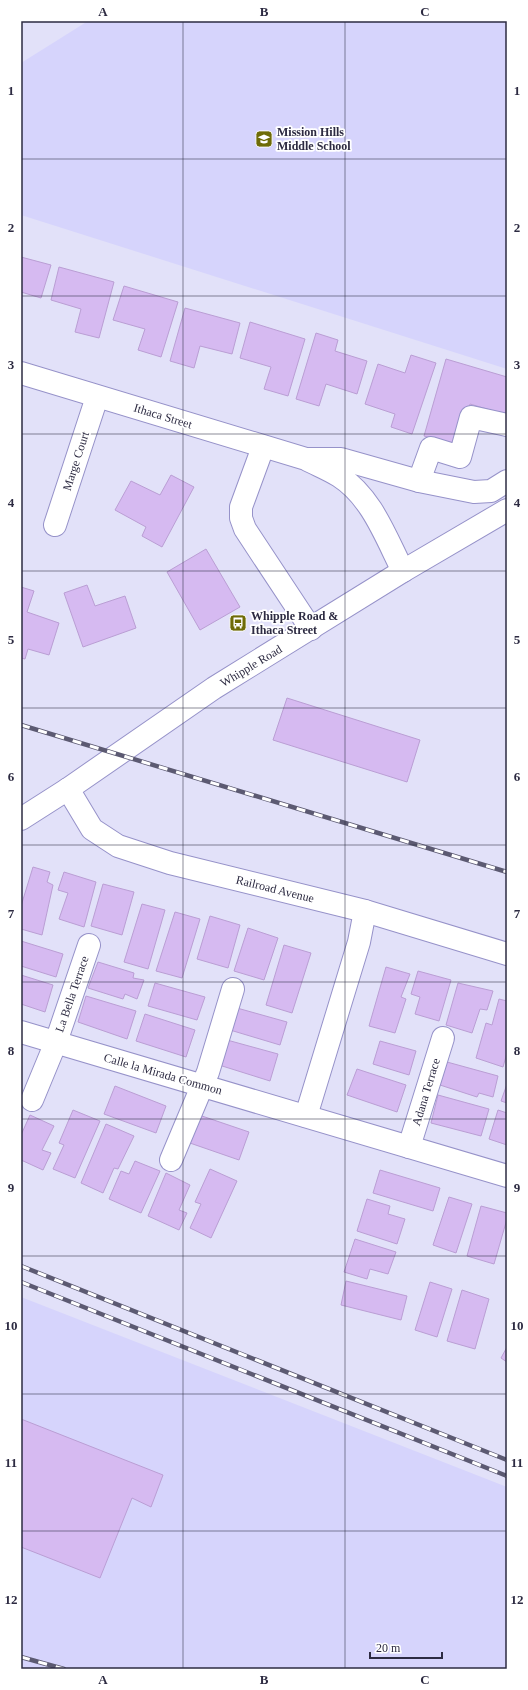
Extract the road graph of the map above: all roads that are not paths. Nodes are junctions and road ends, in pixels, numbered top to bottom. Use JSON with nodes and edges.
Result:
{"nodes":[{"id":1,"x":21,"y":373,"type":"edge"},
{"id":2,"x":97,"y":397,"type":"junction"},
{"id":3,"x":507,"y":425,"type":"edge"},
{"id":4,"x":263,"y":446,"type":"junction"},
{"id":5,"x":306,"y":459,"type":"junction"},
{"id":6,"x":419,"y":480,"type":"junction"},
{"id":7,"x":507,"y":481,"type":"edge"},
{"id":8,"x":507,"y":510,"type":"edge"},
{"id":9,"x":55,"y":525,"type":"dead end"},
{"id":10,"x":403,"y":571,"type":"junction"},
{"id":11,"x":311,"y":629,"type":"junction"},
{"id":12,"x":68,"y":789,"type":"junction"},
{"id":13,"x":21,"y":819,"type":"edge"},
{"id":14,"x":365,"y":911,"type":"junction"},
{"id":15,"x":89,"y":946,"type":"dead end"},
{"id":16,"x":507,"y":954,"type":"edge"},
{"id":17,"x":233,"y":989,"type":"dead end"},
{"id":18,"x":21,"y":1032,"type":"edge"},
{"id":19,"x":443,"y":1038,"type":"dead end"},
{"id":20,"x":56,"y":1042,"type":"junction"},
{"id":21,"x":203,"y":1086,"type":"junction"},
{"id":22,"x":32,"y":1100,"type":"dead end"},
{"id":23,"x":306,"y":1116,"type":"junction"},
{"id":24,"x":409,"y":1147,"type":"junction"},
{"id":25,"x":171,"y":1160,"type":"dead end"},
{"id":26,"x":507,"y":1176,"type":"edge"}],
"edges":[{"from":1,"to":2,"type":"street","name":"Ithaca Street"},
{"from":2,"to":4,"type":"street","name":"Ithaca Street"},
{"from":2,"to":9,"type":"street","name":"Marge Court"},
{"from":3,"to":6,"type":"street"},
{"from":4,"to":5,"type":"street","name":"Ithaca Street"},
{"from":4,"to":11,"type":"street"},
{"from":5,"to":6,"type":"street","name":"Ithaca Street"},
{"from":5,"to":10,"type":"street","name":"Ithaca Street"},
{"from":6,"to":7,"type":"street","name":"Ithaca Street"},
{"from":8,"to":10,"type":"street","name":"Whipple Road"},
{"from":10,"to":11,"type":"street","name":"Whipple Road"},
{"from":11,"to":12,"type":"street","name":"Whipple Road"},
{"from":12,"to":13,"type":"street","name":"Whipple Road"},
{"from":12,"to":14,"type":"street","name":"Railroad Avenue"},
{"from":14,"to":16,"type":"street","name":"Railroad Avenue"},
{"from":14,"to":23,"type":"street"},
{"from":15,"to":20,"type":"street","name":"La Bella Terrace"},
{"from":17,"to":21,"type":"street"},
{"from":18,"to":20,"type":"street","name":"Calle la Mirada Common"},
{"from":19,"to":24,"type":"street","name":"Adana Terrace"},
{"from":20,"to":21,"type":"street","name":"Calle la Mirada Common"},
{"from":20,"to":22,"type":"street","name":"La Bella Terrace"},
{"from":21,"to":23,"type":"street","name":"Calle la Mirada Common"},
{"from":21,"to":25,"type":"street"},
{"from":23,"to":24,"type":"street","name":"Calle la Mirada Common"},
{"from":24,"to":26,"type":"street","name":"Calle la Mirada Common"}]}
